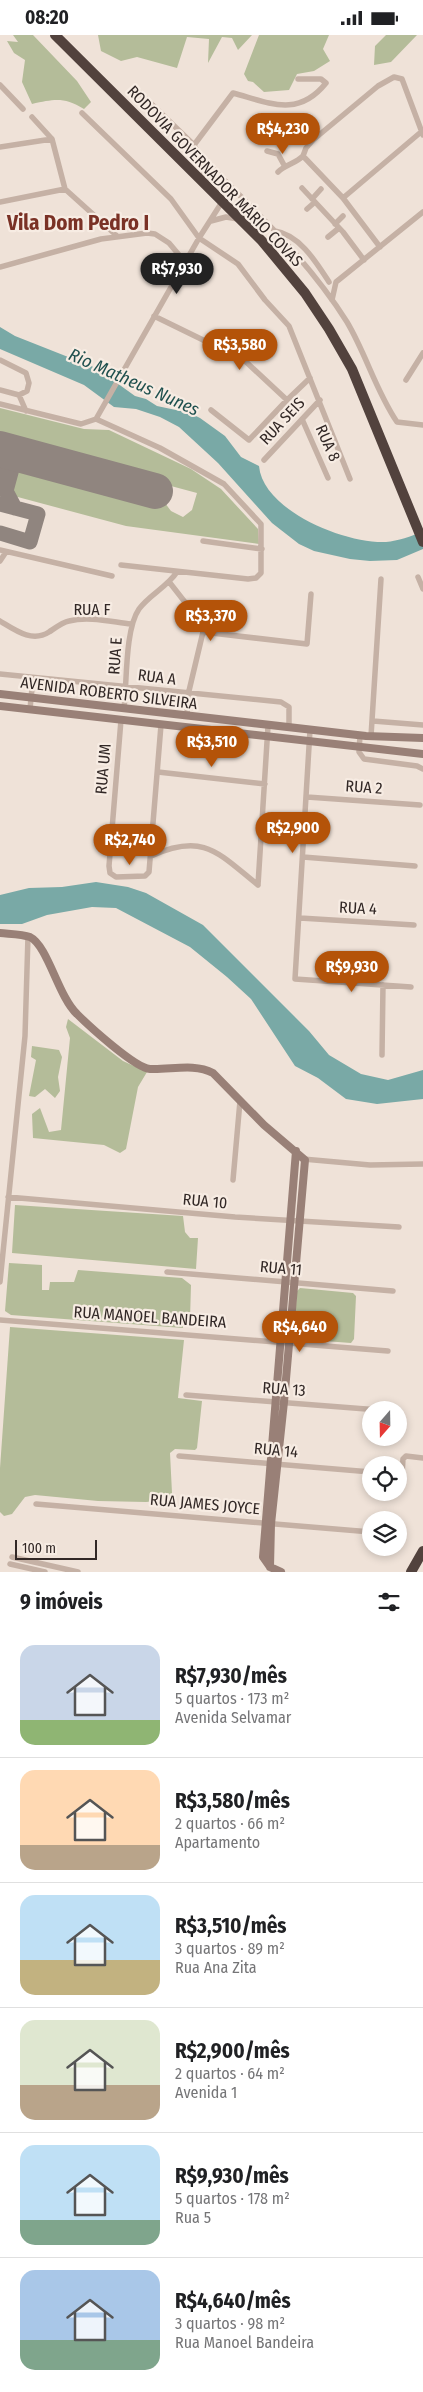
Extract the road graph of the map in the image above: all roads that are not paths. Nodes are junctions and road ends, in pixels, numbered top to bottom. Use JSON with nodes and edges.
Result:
{"nodes":[{"id":1,"x":55,"y":35,"type":"edge"},
{"id":2,"x":298,"y":79,"type":"dead end"},
{"id":3,"x":0,"y":85,"type":"edge"},
{"id":4,"x":139,"y":92,"type":"dead end"},
{"id":5,"x":23,"y":109,"type":"dead end"},
{"id":6,"x":82,"y":113,"type":"dead end"},
{"id":7,"x":32,"y":117,"type":"dead end"},
{"id":8,"x":422,"y":134,"type":"edge"},
{"id":9,"x":52,"y":139,"type":"junction"},
{"id":10,"x":194,"y":145,"type":"junction"},
{"id":11,"x":0,"y":147,"type":"edge"},
{"id":12,"x":267,"y":151,"type":"dead end"},
{"id":13,"x":303,"y":156,"type":"junction"},
{"id":14,"x":284,"y":165,"type":"junction"},
{"id":15,"x":210,"y":167,"type":"junction"},
{"id":16,"x":278,"y":172,"type":"dead end"},
{"id":17,"x":199,"y":179,"type":"junction"},
{"id":18,"x":302,"y":188,"type":"dead end"},
{"id":19,"x":65,"y":189,"type":"junction"},
{"id":20,"x":321,"y":189,"type":"dead end"},
{"id":21,"x":343,"y":198,"type":"junction"},
{"id":22,"x":0,"y":201,"type":"edge"},
{"id":23,"x":313,"y":201,"type":"junction"},
{"id":24,"x":222,"y":202,"type":"junction"},
{"id":25,"x":307,"y":209,"type":"dead end"},
{"id":26,"x":423,"y":212,"type":"edge"},
{"id":27,"x":343,"y":216,"type":"dead end"},
{"id":28,"x":210,"y":221,"type":"junction"},
{"id":29,"x":241,"y":221,"type":"junction"},
{"id":30,"x":337,"y":226,"type":"junction"},
{"id":31,"x":275,"y":231,"type":"junction"},
{"id":32,"x":116,"y":235,"type":"junction"},
{"id":33,"x":328,"y":237,"type":"dead end"},
{"id":34,"x":199,"y":238,"type":"junction"},
{"id":35,"x":380,"y":247,"type":"junction"},
{"id":36,"x":364,"y":260,"type":"junction"},
{"id":37,"x":185,"y":262,"type":"junction"},
{"id":38,"x":0,"y":267,"type":"edge"},
{"id":39,"x":319,"y":281,"type":"junction"},
{"id":40,"x":329,"y":282,"type":"junction"},
{"id":41,"x":336,"y":282,"type":"junction"},
{"id":42,"x":332,"y":300,"type":"junction"},
{"id":43,"x":154,"y":316,"type":"junction"},
{"id":44,"x":423,"y":353,"type":"edge"},
{"id":45,"x":0,"y":360,"type":"edge"},
{"id":46,"x":310,"y":378,"type":"junction"},
{"id":47,"x":406,"y":380,"type":"dead end"},
{"id":48,"x":0,"y":390,"type":"edge"},
{"id":49,"x":19,"y":395,"type":"junction"},
{"id":50,"x":287,"y":400,"type":"junction"},
{"id":51,"x":320,"y":400,"type":"junction"},
{"id":52,"x":0,"y":404,"type":"edge"},
{"id":53,"x":211,"y":410,"type":"dead end"},
{"id":54,"x":26,"y":411,"type":"junction"},
{"id":55,"x":96,"y":419,"type":"junction"},
{"id":56,"x":302,"y":419,"type":"junction"},
{"id":57,"x":423,"y":425,"type":"edge"},
{"id":58,"x":264,"y":460,"type":"dead end"},
{"id":59,"x":328,"y":478,"type":"dead end"},
{"id":60,"x":350,"y":479,"type":"dead end"},
{"id":61,"x":203,"y":541,"type":"dead end"},
{"id":62,"x":423,"y":542,"type":"edge"},
{"id":63,"x":262,"y":549,"type":"junction"},
{"id":64,"x":3,"y":551,"type":"edge"},
{"id":65,"x":0,"y":561,"type":"edge"},
{"id":66,"x":120,"y":565,"type":"dead end"},
{"id":67,"x":177,"y":571,"type":"junction"},
{"id":68,"x":112,"y":576,"type":"dead end"},
{"id":69,"x":418,"y":577,"type":"dead end"},
{"id":70,"x":381,"y":579,"type":"dead end"},
{"id":71,"x":170,"y":583,"type":"junction"},
{"id":72,"x":423,"y":589,"type":"edge"},
{"id":73,"x":312,"y":594,"type":"dead end"},
{"id":74,"x":0,"y":621,"type":"edge"},
{"id":75,"x":131,"y":624,"type":"junction"},
{"id":76,"x":203,"y":632,"type":"junction"},
{"id":77,"x":0,"y":674,"type":"edge"},
{"id":78,"x":33,"y":678,"type":"junction"},
{"id":79,"x":127,"y":687,"type":"junction"},
{"id":80,"x":0,"y":694,"type":"edge"},
{"id":81,"x":188,"y":695,"type":"junction"},
{"id":82,"x":31,"y":698,"type":"junction"},
{"id":83,"x":0,"y":706,"type":"edge"},
{"id":84,"x":109,"y":707,"type":"junction"},
{"id":85,"x":124,"y":708,"type":"junction"},
{"id":86,"x":30,"y":709,"type":"junction"},
{"id":87,"x":187,"y":716,"type":"junction"},
{"id":88,"x":110,"y":719,"type":"junction"},
{"id":89,"x":121,"y":720,"type":"junction"},
{"id":90,"x":373,"y":721,"type":"junction"},
{"id":91,"x":161,"y":725,"type":"junction"},
{"id":92,"x":268,"y":725,"type":"junction"},
{"id":93,"x":423,"y":725,"type":"edge"},
{"id":94,"x":289,"y":727,"type":"junction"},
{"id":95,"x":310,"y":730,"type":"junction"},
{"id":96,"x":360,"y":735,"type":"junction"},
{"id":97,"x":371,"y":736,"type":"junction"},
{"id":98,"x":268,"y":737,"type":"junction"},
{"id":99,"x":423,"y":738,"type":"edge"},
{"id":100,"x":310,"y":741,"type":"junction"},
{"id":101,"x":359,"y":747,"type":"junction"},
{"id":102,"x":423,"y":754,"type":"edge"},
{"id":103,"x":421,"y":767,"type":"edge"},
{"id":104,"x":158,"y":772,"type":"junction"},
{"id":105,"x":265,"y":784,"type":"junction"},
{"id":106,"x":307,"y":797,"type":"junction"},
{"id":107,"x":420,"y":805,"type":"dead end"},
{"id":108,"x":151,"y":856,"type":"junction"},
{"id":109,"x":303,"y":857,"type":"junction"},
{"id":110,"x":415,"y":866,"type":"dead end"},
{"id":111,"x":300,"y":918,"type":"junction"},
{"id":112,"x":414,"y":925,"type":"dead end"},
{"id":113,"x":0,"y":933,"type":"edge"},
{"id":114,"x":28,"y":936,"type":"junction"},
{"id":115,"x":383,"y":985,"type":"junction"},
{"id":116,"x":412,"y":987,"type":"dead end"},
{"id":117,"x":382,"y":1055,"type":"dead end"},
{"id":118,"x":240,"y":1101,"type":"junction"},
{"id":119,"x":296,"y":1155,"type":"junction"},
{"id":120,"x":305,"y":1160,"type":"junction"},
{"id":121,"x":423,"y":1164,"type":"edge"},
{"id":122,"x":233,"y":1180,"type":"dead end"},
{"id":123,"x":8,"y":1197,"type":"junction"},
{"id":124,"x":290,"y":1220,"type":"junction"},
{"id":125,"x":299,"y":1221,"type":"junction"},
{"id":126,"x":399,"y":1227,"type":"dead end"},
{"id":127,"x":167,"y":1272,"type":"dead end"},
{"id":128,"x":0,"y":1282,"type":"edge"},
{"id":129,"x":285,"y":1282,"type":"junction"},
{"id":130,"x":294,"y":1283,"type":"junction"},
{"id":131,"x":393,"y":1291,"type":"dead end"},
{"id":132,"x":0,"y":1319,"type":"edge"},
{"id":133,"x":280,"y":1342,"type":"junction"},
{"id":134,"x":289,"y":1343,"type":"junction"},
{"id":135,"x":388,"y":1351,"type":"dead end"},
{"id":136,"x":186,"y":1395,"type":"dead end"},
{"id":137,"x":275,"y":1402,"type":"junction"},
{"id":138,"x":284,"y":1403,"type":"junction"},
{"id":139,"x":362,"y":1409,"type":"edge"},
{"id":140,"x":179,"y":1456,"type":"dead end"},
{"id":141,"x":407,"y":1457,"type":"edge"},
{"id":142,"x":423,"y":1458,"type":"edge"},
{"id":143,"x":274,"y":1464,"type":"junction"},
{"id":144,"x":362,"y":1471,"type":"edge"},
{"id":145,"x":36,"y":1504,"type":"dead end"},
{"id":146,"x":268,"y":1523,"type":"junction"},
{"id":147,"x":362,"y":1531,"type":"edge"},
{"id":148,"x":423,"y":1551,"type":"edge"},
{"id":149,"x":275,"y":1570,"type":"edge"},
{"id":150,"x":45,"y":1572,"type":"edge"},
{"id":151,"x":78,"y":1572,"type":"edge"},
{"id":152,"x":411,"y":1572,"type":"edge"}],
"edges":[{"from":1,"to":17,"type":"highway","name":"RODOVIA GOVERNADOR MÁRIO COVAS"},
{"from":2,"to":10,"type":"street"},
{"from":3,"to":5,"type":"street"},
{"from":4,"to":10,"type":"street"},
{"from":6,"to":34,"type":"street"},
{"from":7,"to":9,"type":"street"},
{"from":8,"to":13,"type":"street"},
{"from":8,"to":21,"type":"street"},
{"from":9,"to":11,"type":"street"},
{"from":9,"to":19,"type":"street"},
{"from":10,"to":15,"type":"street"},
{"from":12,"to":14,"type":"street"},
{"from":13,"to":14,"type":"street"},
{"from":13,"to":21,"type":"street"},
{"from":14,"to":16,"type":"street"},
{"from":15,"to":17,"type":"street"},
{"from":15,"to":31,"type":"street"},
{"from":17,"to":24,"type":"highway","name":"RODOVIA GOVERNADOR MÁRIO COVAS"},
{"from":18,"to":23,"type":"street"},
{"from":19,"to":22,"type":"street"},
{"from":19,"to":32,"type":"street"},
{"from":20,"to":23,"type":"street"},
{"from":21,"to":35,"type":"street"},
{"from":23,"to":25,"type":"street"},
{"from":23,"to":30,"type":"street"},
{"from":24,"to":28,"type":"street"},
{"from":24,"to":29,"type":"highway","name":"RODOVIA GOVERNADOR MÁRIO COVAS"},
{"from":26,"to":35,"type":"street"},
{"from":27,"to":30,"type":"street"},
{"from":28,"to":29,"type":"street"},
{"from":28,"to":34,"type":"street"},
{"from":29,"to":62,"type":"highway","name":"RODOVIA GOVERNADOR MÁRIO COVAS"},
{"from":30,"to":33,"type":"street"},
{"from":30,"to":36,"type":"street"},
{"from":31,"to":39,"type":"street"},
{"from":31,"to":40,"type":"street"},
{"from":32,"to":37,"type":"street"},
{"from":32,"to":38,"type":"street"},
{"from":34,"to":37,"type":"street"},
{"from":34,"to":46,"type":"street"},
{"from":35,"to":36,"type":"street"},
{"from":36,"to":41,"type":"street"},
{"from":37,"to":43,"type":"street"},
{"from":39,"to":40,"type":"street"},
{"from":39,"to":42,"type":"street"},
{"from":40,"to":41,"type":"street"},
{"from":41,"to":42,"type":"street"},
{"from":42,"to":57,"type":"street"},
{"from":43,"to":50,"type":"street"},
{"from":43,"to":55,"type":"street"},
{"from":44,"to":47,"type":"street"},
{"from":45,"to":49,"type":"street"},
{"from":46,"to":50,"type":"street"},
{"from":46,"to":51,"type":"street"},
{"from":48,"to":49,"type":"street"},
{"from":49,"to":54,"type":"street"},
{"from":50,"to":53,"type":"street"},
{"from":51,"to":56,"type":"street","name":"RUA SEIS"},
{"from":51,"to":60,"type":"street"},
{"from":52,"to":54,"type":"street"},
{"from":54,"to":55,"type":"street"},
{"from":55,"to":63,"type":"street"},
{"from":56,"to":58,"type":"street","name":"RUA SEIS"},
{"from":56,"to":59,"type":"street","name":"RUA 8"},
{"from":61,"to":63,"type":"street"},
{"from":63,"to":67,"type":"street"},
{"from":64,"to":65,"type":"street"},
{"from":64,"to":68,"type":"street"},
{"from":66,"to":67,"type":"street"},
{"from":67,"to":71,"type":"street"},
{"from":69,"to":72,"type":"street"},
{"from":70,"to":90,"type":"street"},
{"from":71,"to":75,"type":"street","name":"RUA E"},
{"from":71,"to":76,"type":"street"},
{"from":73,"to":76,"type":"street"},
{"from":74,"to":75,"type":"street","name":"RUA F"},
{"from":75,"to":79,"type":"street","name":"RUA E"},
{"from":76,"to":81,"type":"street"},
{"from":77,"to":78,"type":"street","name":"RUA A"},
{"from":78,"to":79,"type":"street","name":"RUA A"},
{"from":78,"to":82,"type":"street"},
{"from":79,"to":81,"type":"street","name":"RUA A"},
{"from":79,"to":85,"type":"street","name":"RUA E"},
{"from":80,"to":82,"type":"street","name":"AVENIDA ROBERTO SILVEIRA"},
{"from":81,"to":87,"type":"street"},
{"from":81,"to":94,"type":"street","name":"RUA A"},
{"from":82,"to":84,"type":"street","name":"AVENIDA ROBERTO SILVEIRA"},
{"from":82,"to":86,"type":"street"},
{"from":83,"to":86,"type":"street","name":"AVENIDA ROBERTO SILVEIRA"},
{"from":84,"to":85,"type":"street","name":"AVENIDA ROBERTO SILVEIRA"},
{"from":84,"to":88,"type":"street"},
{"from":85,"to":87,"type":"street","name":"AVENIDA ROBERTO SILVEIRA"},
{"from":85,"to":89,"type":"street"},
{"from":86,"to":88,"type":"street","name":"AVENIDA ROBERTO SILVEIRA"},
{"from":87,"to":92,"type":"street","name":"AVENIDA ROBERTO SILVEIRA"},
{"from":88,"to":89,"type":"street","name":"AVENIDA ROBERTO SILVEIRA"},
{"from":89,"to":91,"type":"street","name":"AVENIDA ROBERTO SILVEIRA"},
{"from":89,"to":108,"type":"street","name":"RUA UM"},
{"from":90,"to":93,"type":"street"},
{"from":90,"to":97,"type":"street"},
{"from":91,"to":98,"type":"street","name":"AVENIDA ROBERTO SILVEIRA"},
{"from":91,"to":104,"type":"street"},
{"from":92,"to":94,"type":"street","name":"AVENIDA ROBERTO SILVEIRA"},
{"from":92,"to":98,"type":"street"},
{"from":94,"to":95,"type":"street","name":"AVENIDA ROBERTO SILVEIRA"},
{"from":95,"to":96,"type":"street","name":"AVENIDA ROBERTO SILVEIRA"},
{"from":95,"to":100,"type":"street"},
{"from":96,"to":97,"type":"street","name":"AVENIDA ROBERTO SILVEIRA"},
{"from":96,"to":101,"type":"street"},
{"from":97,"to":99,"type":"street","name":"AVENIDA ROBERTO SILVEIRA"},
{"from":98,"to":100,"type":"street","name":"AVENIDA ROBERTO SILVEIRA"},
{"from":98,"to":105,"type":"street"},
{"from":100,"to":101,"type":"street","name":"AVENIDA ROBERTO SILVEIRA"},
{"from":100,"to":106,"type":"street"},
{"from":101,"to":102,"type":"street","name":"AVENIDA ROBERTO SILVEIRA"},
{"from":101,"to":103,"type":"street"},
{"from":104,"to":105,"type":"street"},
{"from":104,"to":108,"type":"street"},
{"from":105,"to":108,"type":"street"},
{"from":106,"to":107,"type":"street","name":"RUA 2"},
{"from":106,"to":109,"type":"street"},
{"from":109,"to":110,"type":"street"},
{"from":109,"to":111,"type":"street"},
{"from":111,"to":112,"type":"street","name":"RUA 4"},
{"from":111,"to":115,"type":"street"},
{"from":113,"to":114,"type":"street"},
{"from":114,"to":118,"type":"street"},
{"from":114,"to":123,"type":"street"},
{"from":115,"to":116,"type":"street"},
{"from":115,"to":117,"type":"street"},
{"from":118,"to":119,"type":"street"},
{"from":118,"to":122,"type":"street"},
{"from":119,"to":120,"type":"street"},
{"from":119,"to":124,"type":"street"},
{"from":120,"to":121,"type":"street"},
{"from":120,"to":125,"type":"street"},
{"from":123,"to":124,"type":"street","name":"RUA 10"},
{"from":123,"to":128,"type":"street"},
{"from":124,"to":125,"type":"street","name":"RUA 10"},
{"from":124,"to":129,"type":"street"},
{"from":125,"to":126,"type":"street","name":"RUA 10"},
{"from":125,"to":130,"type":"street"},
{"from":127,"to":129,"type":"street","name":"RUA 11"},
{"from":129,"to":130,"type":"street","name":"RUA 11"},
{"from":129,"to":133,"type":"street"},
{"from":130,"to":131,"type":"street","name":"RUA 11"},
{"from":130,"to":134,"type":"street"},
{"from":132,"to":133,"type":"street","name":"RUA MANOEL BANDEIRA"},
{"from":133,"to":134,"type":"street","name":"RUA MANOEL BANDEIRA"},
{"from":133,"to":137,"type":"street"},
{"from":134,"to":135,"type":"street","name":"RUA MANOEL BANDEIRA"},
{"from":134,"to":138,"type":"street"},
{"from":136,"to":137,"type":"street","name":"RUA 13"},
{"from":137,"to":138,"type":"street","name":"RUA 13"},
{"from":137,"to":143,"type":"street"},
{"from":138,"to":139,"type":"street","name":"RUA 13"},
{"from":138,"to":143,"type":"street"},
{"from":140,"to":143,"type":"street","name":"RUA 14"},
{"from":141,"to":142,"type":"street"},
{"from":143,"to":144,"type":"street","name":"RUA 14"},
{"from":143,"to":146,"type":"street"},
{"from":145,"to":146,"type":"street","name":"RUA JAMES JOYCE"},
{"from":146,"to":147,"type":"street","name":"RUA JAMES JOYCE"},
{"from":146,"to":149,"type":"street"},
{"from":148,"to":152,"type":"highway"},
{"from":150,"to":151,"type":"street"}]}
